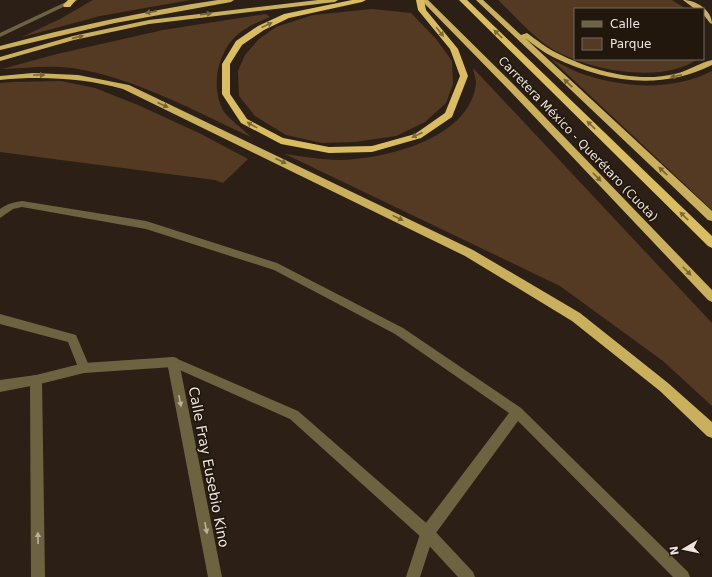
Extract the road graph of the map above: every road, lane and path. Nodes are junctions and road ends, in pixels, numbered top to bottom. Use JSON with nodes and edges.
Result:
{"nodes":[{"id":1,"x":231,"y":0,"type":"edge"},
{"id":2,"x":335,"y":0,"type":"edge"},
{"id":3,"x":362,"y":0,"type":"edge"},
{"id":4,"x":420,"y":0,"type":"edge"},
{"id":5,"x":424,"y":0,"type":"edge"},
{"id":6,"x":686,"y":0,"type":"edge"},
{"id":7,"x":464,"y":1,"type":"edge"},
{"id":8,"x":481,"y":1,"type":"edge"},
{"id":9,"x":71,"y":2,"type":"edge"},
{"id":10,"x":698,"y":8,"type":"edge"},
{"id":11,"x":704,"y":12,"type":"edge"},
{"id":12,"x":498,"y":18,"type":"junction"},
{"id":13,"x":712,"y":22,"type":"edge"},
{"id":14,"x":0,"y":35,"type":"edge"},
{"id":15,"x":0,"y":48,"type":"edge"},
{"id":16,"x":0,"y":59,"type":"edge"},
{"id":17,"x":712,"y":62,"type":"edge"},
{"id":18,"x":0,"y":78,"type":"edge"},
{"id":19,"x":0,"y":214,"type":"edge"},
{"id":20,"x":712,"y":217,"type":"edge"},
{"id":21,"x":712,"y":243,"type":"edge"},
{"id":22,"x":712,"y":297,"type":"edge"},
{"id":23,"x":0,"y":319,"type":"edge"},
{"id":24,"x":173,"y":362,"type":"junction"},
{"id":25,"x":84,"y":368,"type":"junction"},
{"id":26,"x":36,"y":380,"type":"junction"},
{"id":27,"x":0,"y":386,"type":"edge"},
{"id":28,"x":517,"y":412,"type":"junction"},
{"id":29,"x":712,"y":431,"type":"edge"},
{"id":30,"x":427,"y":533,"type":"junction"},
{"id":31,"x":38,"y":577,"type":"edge"},
{"id":32,"x":215,"y":577,"type":"edge"},
{"id":33,"x":413,"y":577,"type":"edge"},
{"id":34,"x":468,"y":577,"type":"edge"},
{"id":35,"x":682,"y":577,"type":"edge"}],
"edges":[{"from":1,"to":15,"type":"highway","one_way":true},
{"from":16,"to":2,"type":"highway","one_way":true},
{"from":4,"to":3,"type":"highway","one_way":true},
{"from":5,"to":22,"type":"highway","name":"Carretera México - Querétaro (Cuota)","one_way":true},
{"from":6,"to":10,"type":"highway"},
{"from":21,"to":7,"type":"highway","name":"Carretera México - Querétaro (Cuota)","one_way":true},
{"from":8,"to":12,"type":"highway"},
{"from":9,"to":14,"type":"street"},
{"from":11,"to":13,"type":"highway"},
{"from":17,"to":12,"type":"highway","one_way":true},
{"from":20,"to":12,"type":"highway","one_way":true},
{"from":18,"to":29,"type":"highway","one_way":true},
{"from":19,"to":28,"type":"street"},
{"from":23,"to":25,"type":"street"},
{"from":24,"to":25,"type":"street"},
{"from":24,"to":30,"type":"street"},
{"from":24,"to":32,"type":"street","name":"Calle Fray Eusebio Kino","one_way":true},
{"from":25,"to":26,"type":"street"},
{"from":26,"to":27,"type":"street"},
{"from":31,"to":26,"type":"street","one_way":true},
{"from":28,"to":30,"type":"street"},
{"from":28,"to":35,"type":"street"},
{"from":30,"to":33,"type":"street"},
{"from":30,"to":34,"type":"street"}]}
